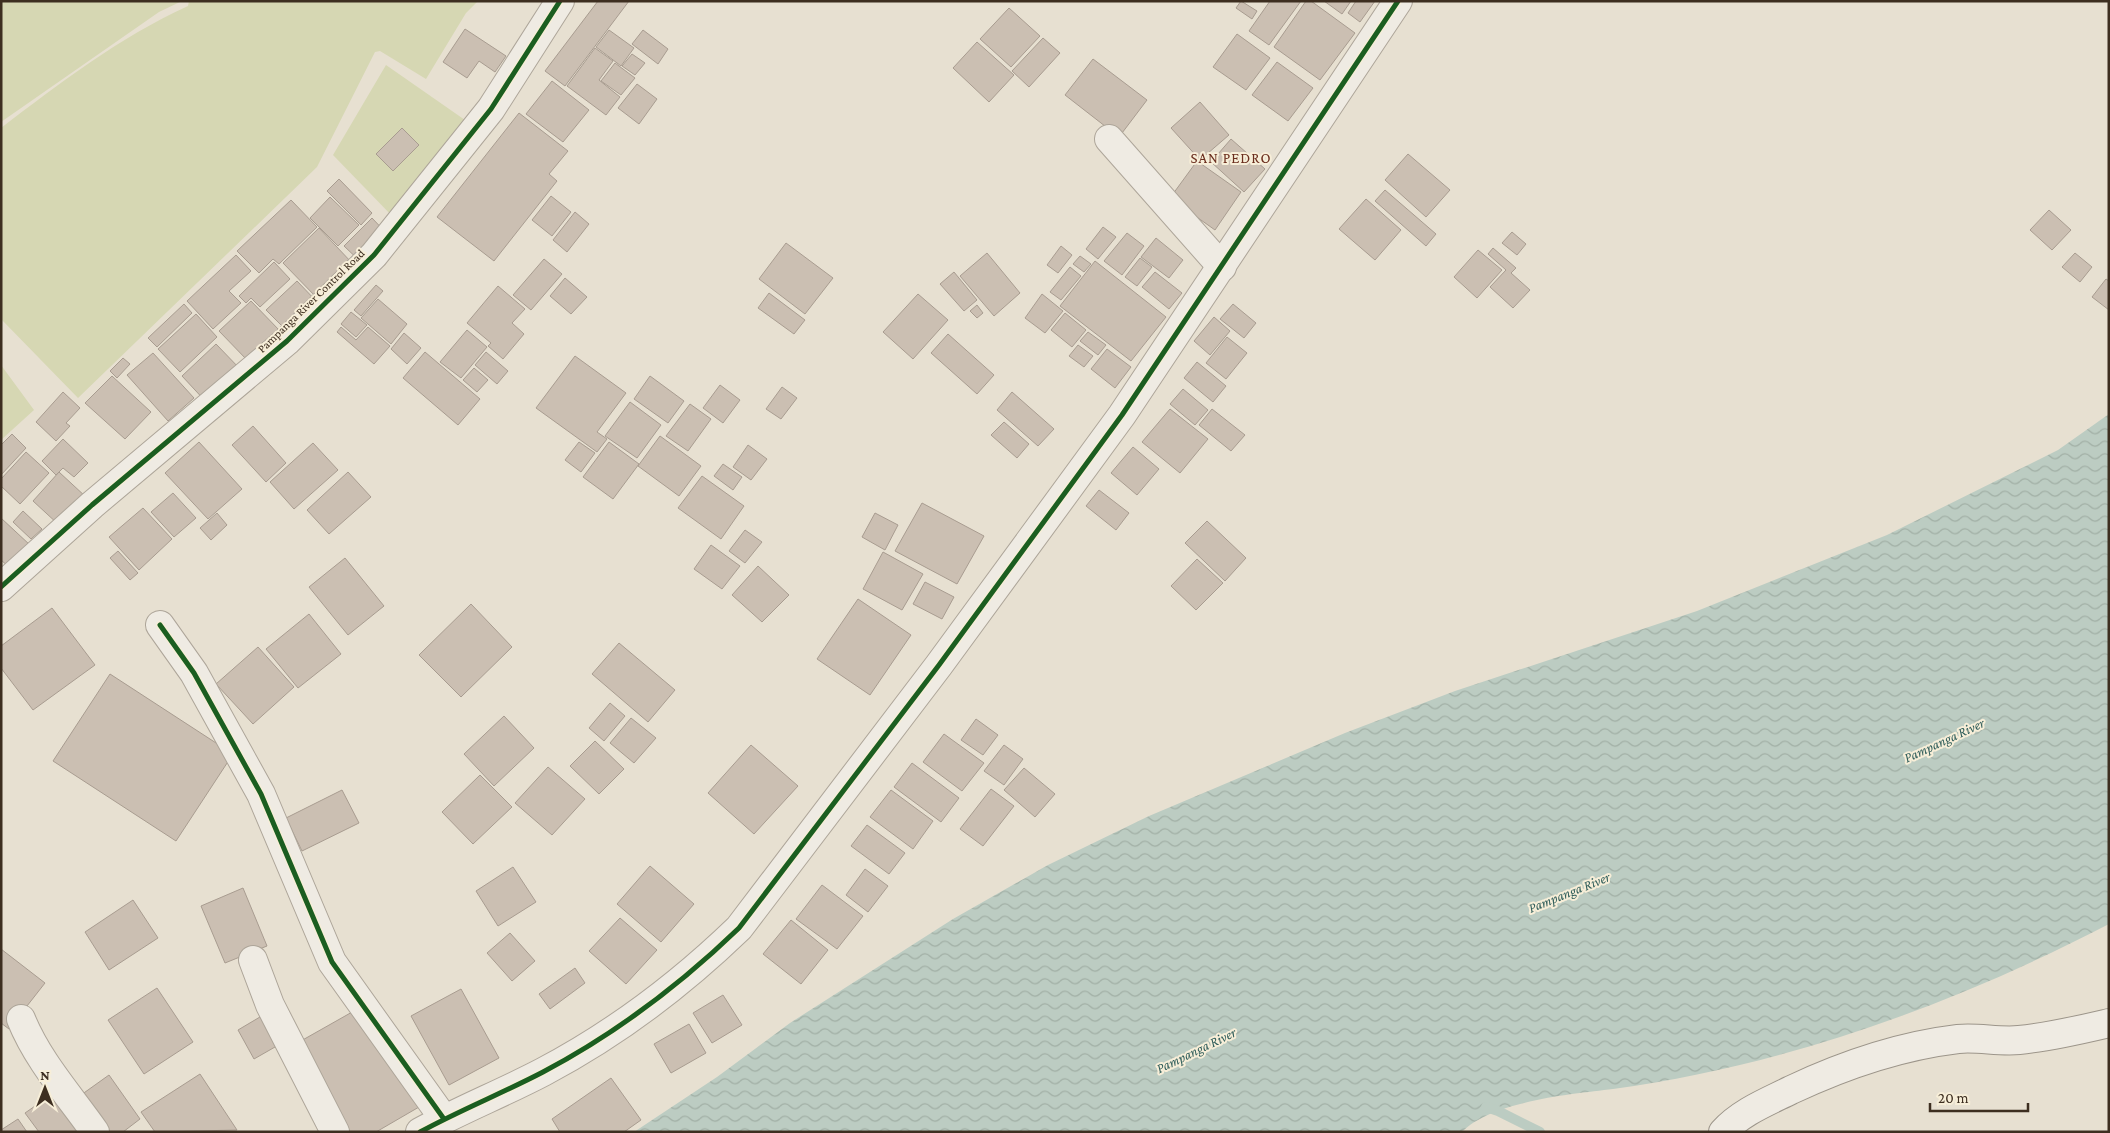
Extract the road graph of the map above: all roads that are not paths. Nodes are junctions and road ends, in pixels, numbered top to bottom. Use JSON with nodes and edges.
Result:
{"nodes":[{"id":1,"x":560,"y":1,"type":"edge"},
{"id":2,"x":1398,"y":1,"type":"edge"},
{"id":3,"x":1109,"y":139,"type":"dead end"},
{"id":4,"x":1222,"y":267,"type":"junction"},
{"id":5,"x":1,"y":587,"type":"edge"},
{"id":6,"x":160,"y":625,"type":"dead end"},
{"id":7,"x":253,"y":960,"type":"dead end"},
{"id":8,"x":21,"y":1019,"type":"dead end"},
{"id":9,"x":2109,"y":1023,"type":"edge"},
{"id":10,"x":444,"y":1119,"type":"junction"},
{"id":11,"x":95,"y":1132,"type":"edge"},
{"id":12,"x":335,"y":1132,"type":"edge"},
{"id":13,"x":420,"y":1132,"type":"edge"},
{"id":14,"x":1724,"y":1132,"type":"edge"}],
"edges":[{"from":1,"to":5,"type":"street","name":"Pampanga River Control Road"},
{"from":2,"to":4,"type":"street"},
{"from":3,"to":4,"type":"street"},
{"from":4,"to":10,"type":"street"},
{"from":6,"to":10,"type":"street"},
{"from":7,"to":12,"type":"street"},
{"from":8,"to":11,"type":"street"},
{"from":9,"to":14,"type":"street"},
{"from":10,"to":13,"type":"street"}]}
